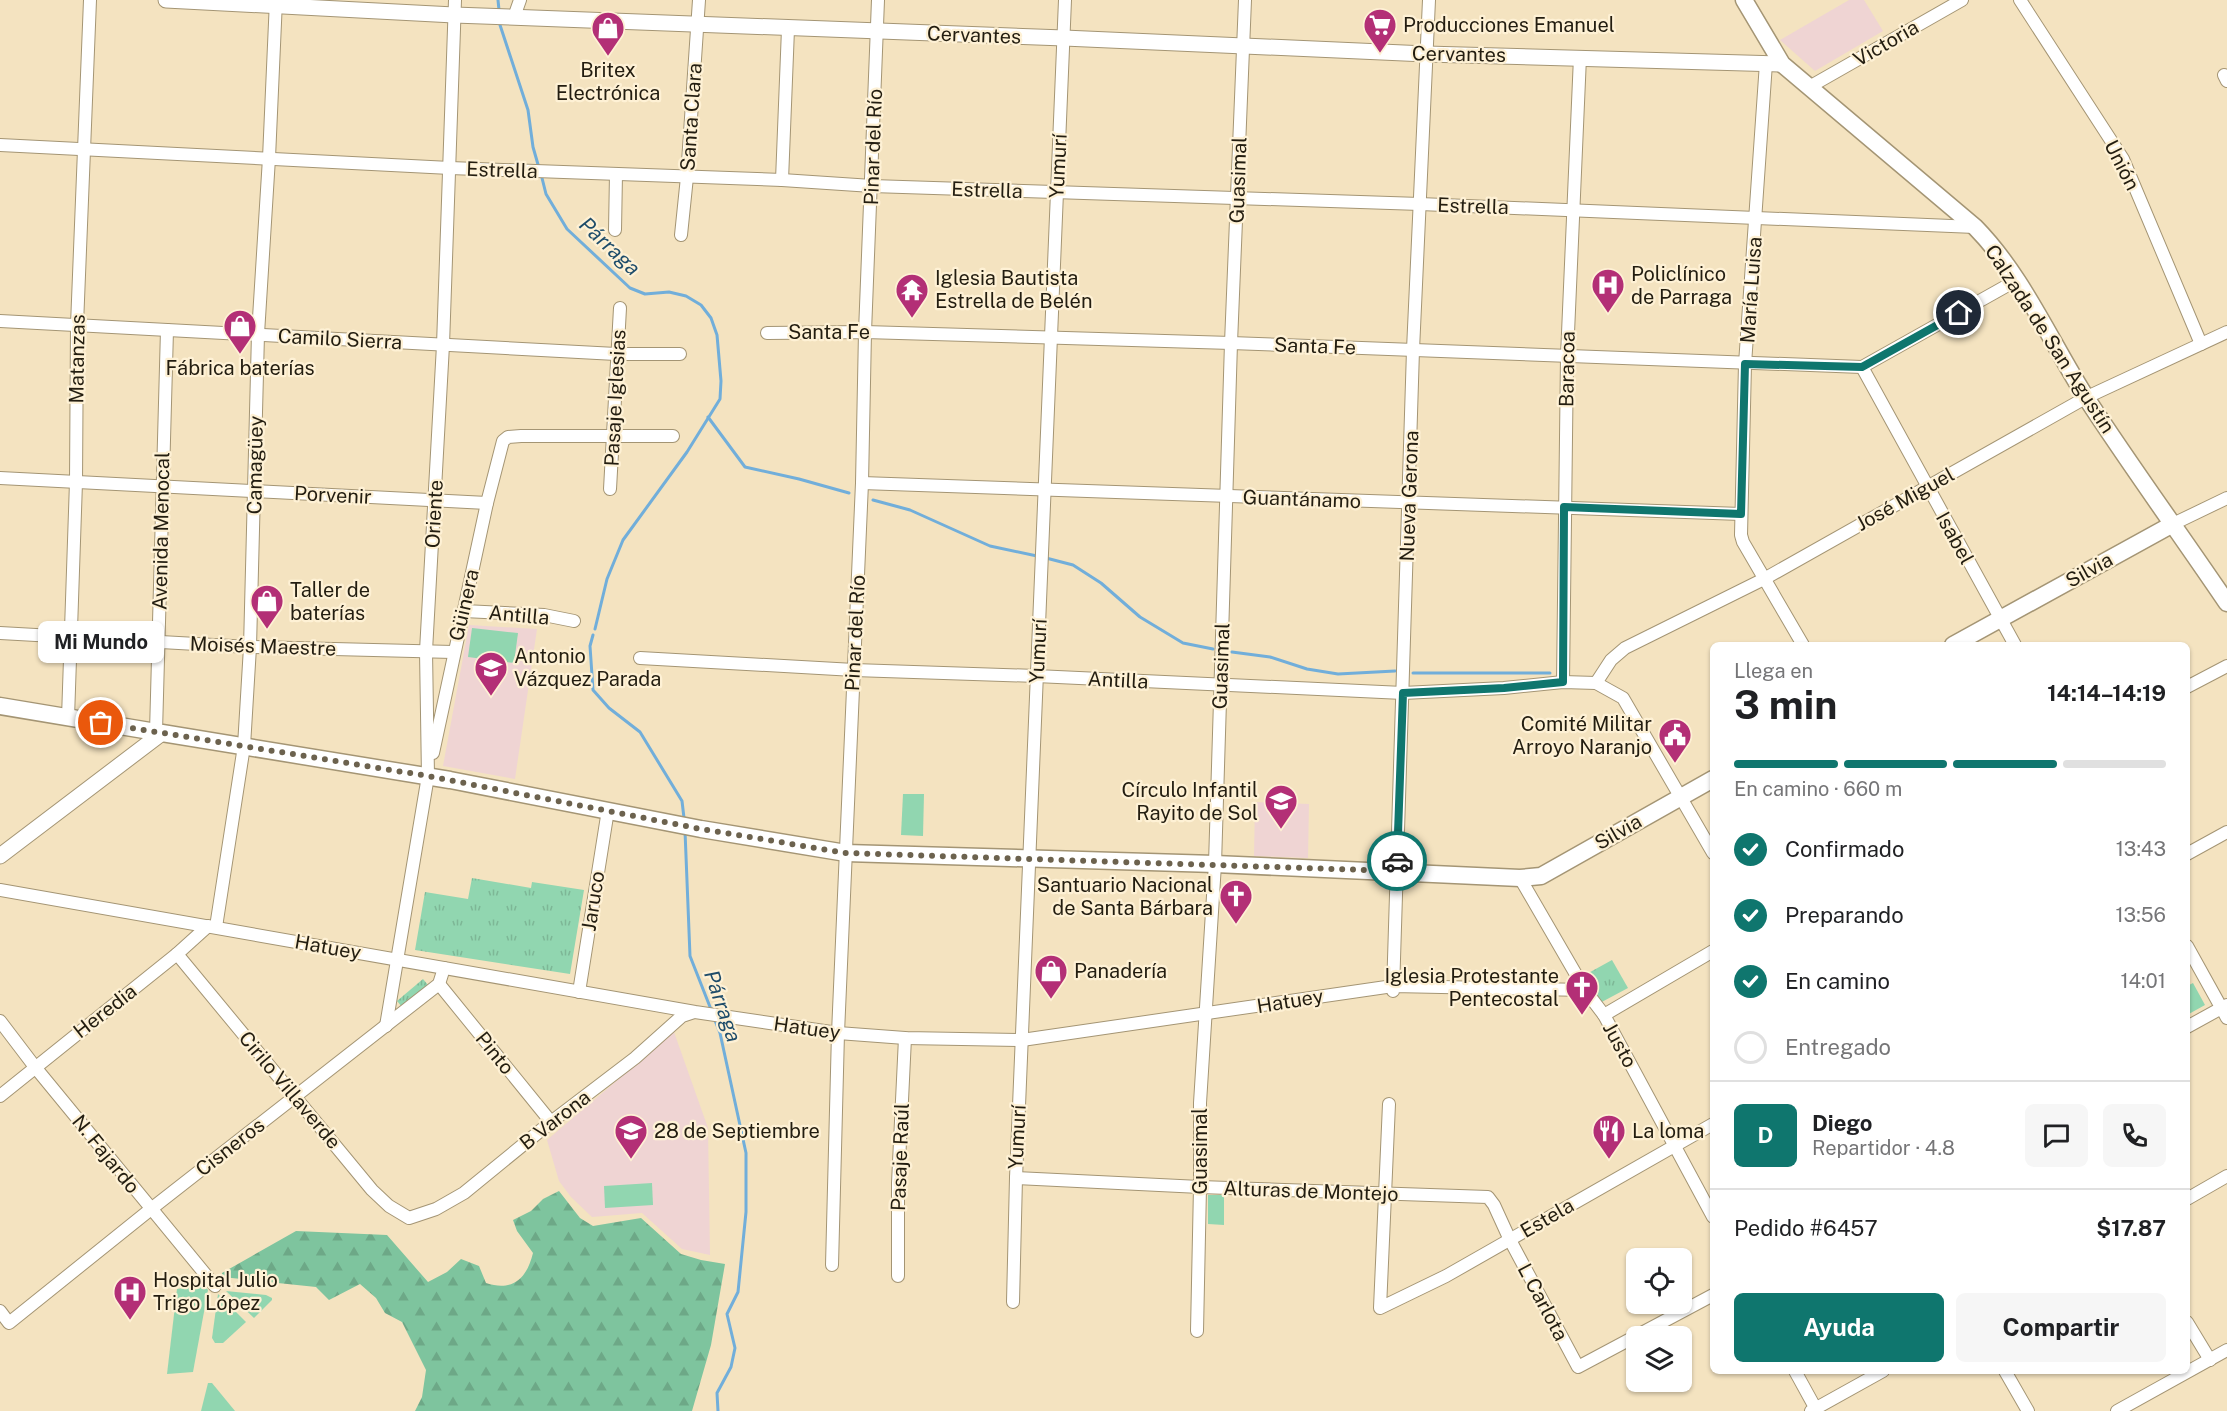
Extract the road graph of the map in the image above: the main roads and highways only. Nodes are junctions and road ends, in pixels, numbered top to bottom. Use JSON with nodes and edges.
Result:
{"nodes":[{"id":1,"x":1744,"y":0,"type":"edge"},
{"id":2,"x":2173,"y":524,"type":"junction"},
{"id":3,"x":2227,"y":603,"type":"edge"},
{"id":4,"x":1958,"y":642,"type":"edge"},
{"id":5,"x":0,"y":706,"type":"edge"},
{"id":6,"x":1710,"y":781,"type":"edge"}],
"edges":[{"from":1,"to":2,"type":"main road","name":"Calzada de San Agustín"},
{"from":2,"to":3,"type":"main road","name":"Calzada de San Agustín"},
{"from":2,"to":4,"type":"main road","name":"Silvia"},
{"from":5,"to":6,"type":"main road","name":"Silvia"}]}
